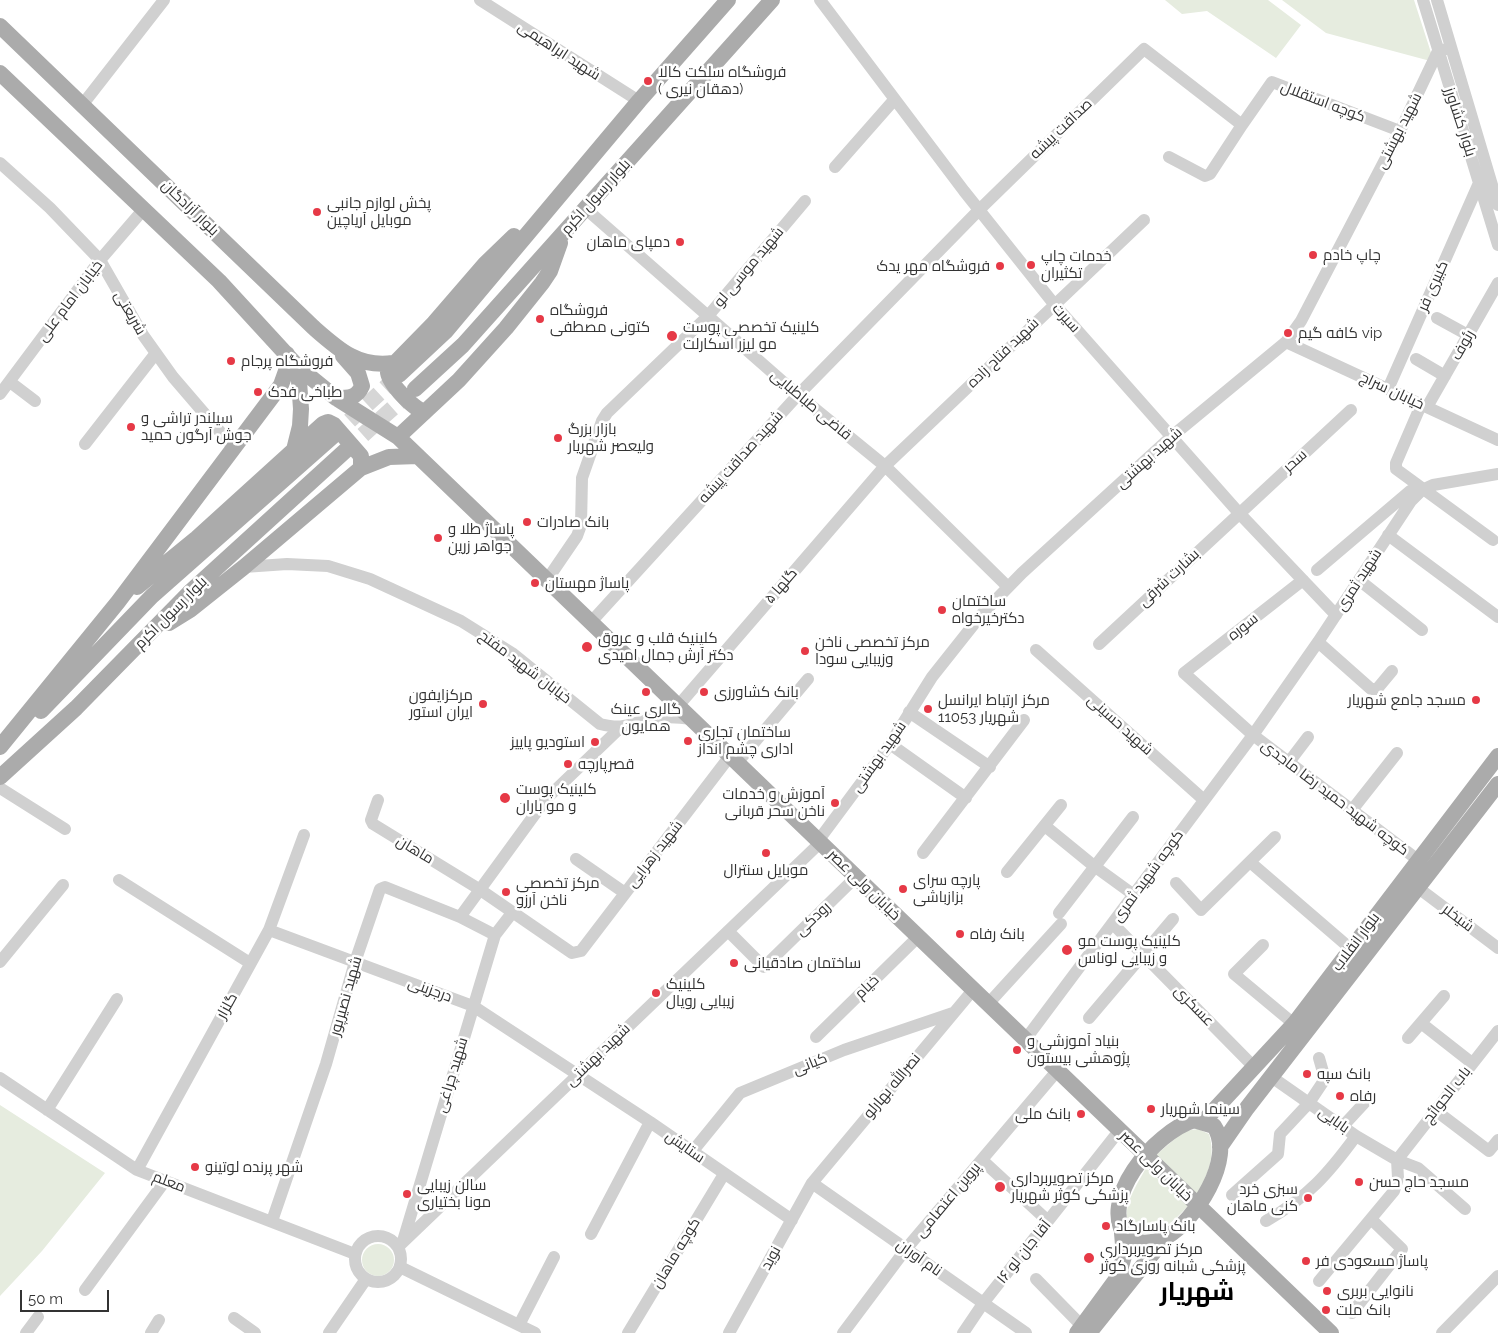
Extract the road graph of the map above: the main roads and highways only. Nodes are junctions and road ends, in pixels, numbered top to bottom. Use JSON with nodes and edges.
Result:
{"nodes":[{"id":1,"x":728,"y":0,"type":"edge"},
{"id":2,"x":772,"y":0,"type":"edge"},
{"id":3,"x":0,"y":26,"type":"edge"},
{"id":4,"x":0,"y":72,"type":"edge"},
{"id":5,"x":564,"y":232,"type":"junction"},
{"id":6,"x":330,"y":342,"type":"junction"},
{"id":7,"x":287,"y":354,"type":"junction"},
{"id":8,"x":298,"y":367,"type":"junction"},
{"id":9,"x":396,"y":369,"type":"junction"},
{"id":10,"x":414,"y":389,"type":"tunnel mouth"},
{"id":11,"x":336,"y":398,"type":"junction"},
{"id":12,"x":425,"y":412,"type":"junction"},
{"id":13,"x":332,"y":436,"type":"tunnel mouth"},
{"id":14,"x":398,"y":437,"type":"junction"},
{"id":15,"x":294,"y":450,"type":"junction"},
{"id":16,"x":345,"y":451,"type":"tunnel mouth"},
{"id":17,"x":418,"y":456,"type":"junction"},
{"id":18,"x":361,"y":468,"type":"junction"},
{"id":19,"x":118,"y":602,"type":"junction"},
{"id":20,"x":148,"y":636,"type":"junction"},
{"id":21,"x":0,"y":747,"type":"edge"},
{"id":22,"x":1498,"y":756,"type":"edge"},
{"id":23,"x":0,"y":777,"type":"edge"},
{"id":24,"x":1498,"y":784,"type":"edge"},
{"id":25,"x":1204,"y":1121,"type":"junction"},
{"id":26,"x":1220,"y":1147,"type":"junction"},
{"id":27,"x":1145,"y":1155,"type":"junction"},
{"id":28,"x":1198,"y":1206,"type":"junction"},
{"id":29,"x":1122,"y":1233,"type":"junction"},
{"id":30,"x":1166,"y":1238,"type":"junction"},
{"id":31,"x":1083,"y":1331,"type":"edge"},
{"id":32,"x":1330,"y":1333,"type":"edge"}],
"edges":[{"from":1,"to":9,"type":"main road","name":"بلوار رسول اکرم"},
{"from":2,"to":5,"type":"main road","name":"بلوار رسول اکرم"},
{"from":3,"to":6,"type":"main road","name":"بلوار آزادگان"},
{"from":4,"to":7,"type":"main road"},
{"from":5,"to":10,"type":"main road","name":"بلوار رسول اکرم"},
{"from":5,"to":12,"type":"main road"},
{"from":6,"to":9,"type":"main road","name":"بلوار آزادگان"},
{"from":6,"to":11,"type":"main road"},
{"from":7,"to":8,"type":"main road"},
{"from":7,"to":19,"type":"main road"},
{"from":8,"to":11,"type":"main road"},
{"from":8,"to":15,"type":"main road"},
{"from":9,"to":12,"type":"main road"},
{"from":11,"to":14,"type":"main road","name":"خیابان ولی عصر"},
{"from":12,"to":14,"type":"main road"},
{"from":13,"to":21,"type":"main road","name":"بلوار رسول اکرم"},
{"from":14,"to":17,"type":"main road","name":"خیابان ولی عصر"},
{"from":15,"to":18,"type":"main road"},
{"from":15,"to":19,"type":"main road"},
{"from":16,"to":20,"type":"main road","name":"بلوار رسول اکرم"},
{"from":17,"to":18,"type":"main road"},
{"from":17,"to":27,"type":"main road","name":"خیابان ولی عصر"},
{"from":18,"to":20,"type":"main road"},
{"from":19,"to":21,"type":"main road"},
{"from":20,"to":23,"type":"main road","name":"بلوار رسول اکرم"},
{"from":22,"to":25,"type":"main road","name":"بلوار انقلاب"},
{"from":24,"to":26,"type":"main road","name":"بلوار انقلاب"},
{"from":25,"to":26,"type":"main road"},
{"from":25,"to":27,"type":"main road"},
{"from":26,"to":28,"type":"main road"},
{"from":27,"to":28,"type":"main road","name":"خیابان ولی عصر"},
{"from":27,"to":29,"type":"main road"},
{"from":28,"to":30,"type":"main road"},
{"from":28,"to":32,"type":"main road","name":"خیابان ولی عصر"},
{"from":29,"to":30,"type":"main road"},
{"from":29,"to":31,"type":"main road"},
{"from":30,"to":31,"type":"main road"}]}
